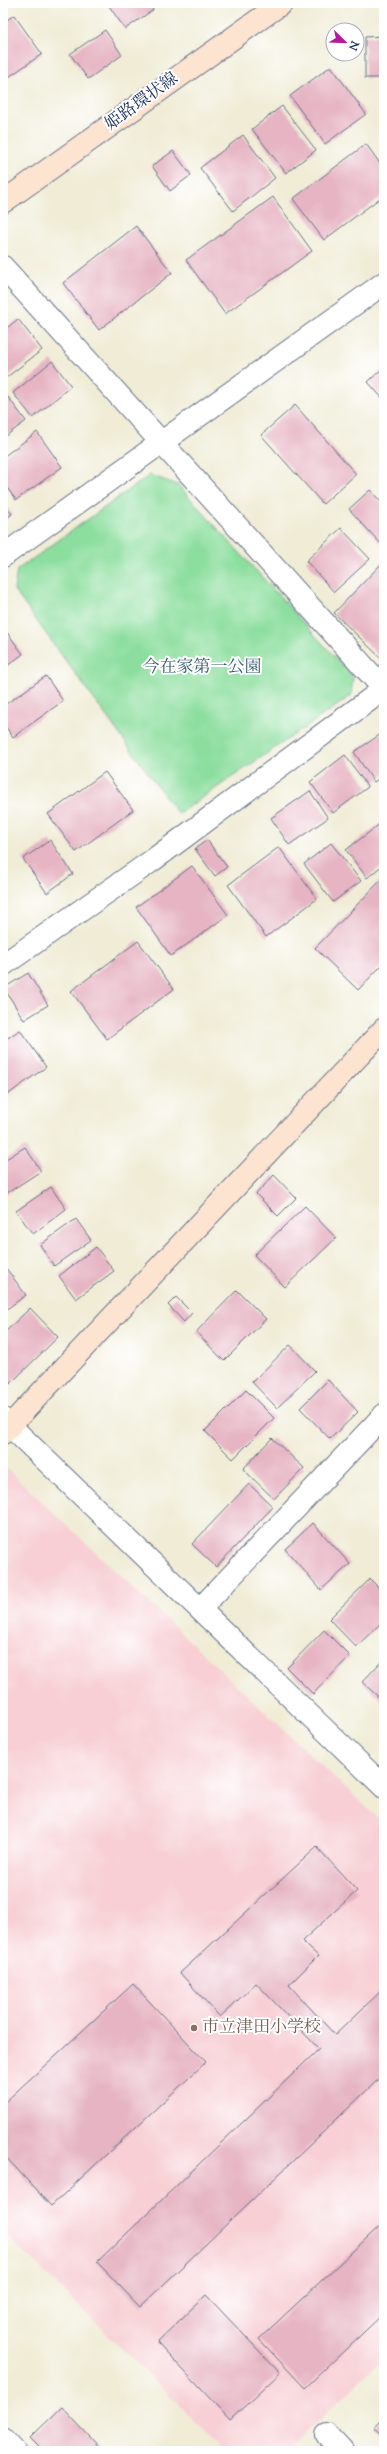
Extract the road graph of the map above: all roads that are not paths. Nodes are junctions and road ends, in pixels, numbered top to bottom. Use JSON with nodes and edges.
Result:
{"nodes":[{"id":1,"x":282,"y":3,"type":"edge"},
{"id":2,"x":3,"y":202,"type":"edge"},
{"id":3,"x":3,"y":267,"type":"edge"},
{"id":4,"x":381,"y":290,"type":"edge"},
{"id":5,"x":163,"y":442,"type":"junction"},
{"id":6,"x":3,"y":556,"type":"edge"},
{"id":7,"x":384,"y":689,"type":"edge"},
{"id":8,"x":3,"y":965,"type":"edge"},
{"id":9,"x":384,"y":1028,"type":"edge"},
{"id":10,"x":384,"y":1415,"type":"edge"},
{"id":11,"x":6,"y":1426,"type":"edge"},
{"id":12,"x":200,"y":1608,"type":"junction"},
{"id":13,"x":384,"y":1787,"type":"edge"},
{"id":14,"x":327,"y":2435,"type":"dead end"},
{"id":15,"x":3,"y":2439,"type":"edge"},
{"id":16,"x":14,"y":2451,"type":"edge"},
{"id":17,"x":342,"y":2451,"type":"edge"}],
"edges":[{"from":1,"to":2,"type":"street","name":"姫路環状線"},
{"from":3,"to":5,"type":"street"},
{"from":4,"to":5,"type":"street"},
{"from":5,"to":6,"type":"street"},
{"from":5,"to":7,"type":"street"},
{"from":7,"to":8,"type":"street"},
{"from":9,"to":11,"type":"street"},
{"from":10,"to":12,"type":"street"},
{"from":11,"to":12,"type":"street"},
{"from":12,"to":13,"type":"street"},
{"from":14,"to":17,"type":"street"},
{"from":15,"to":16,"type":"street"}]}
